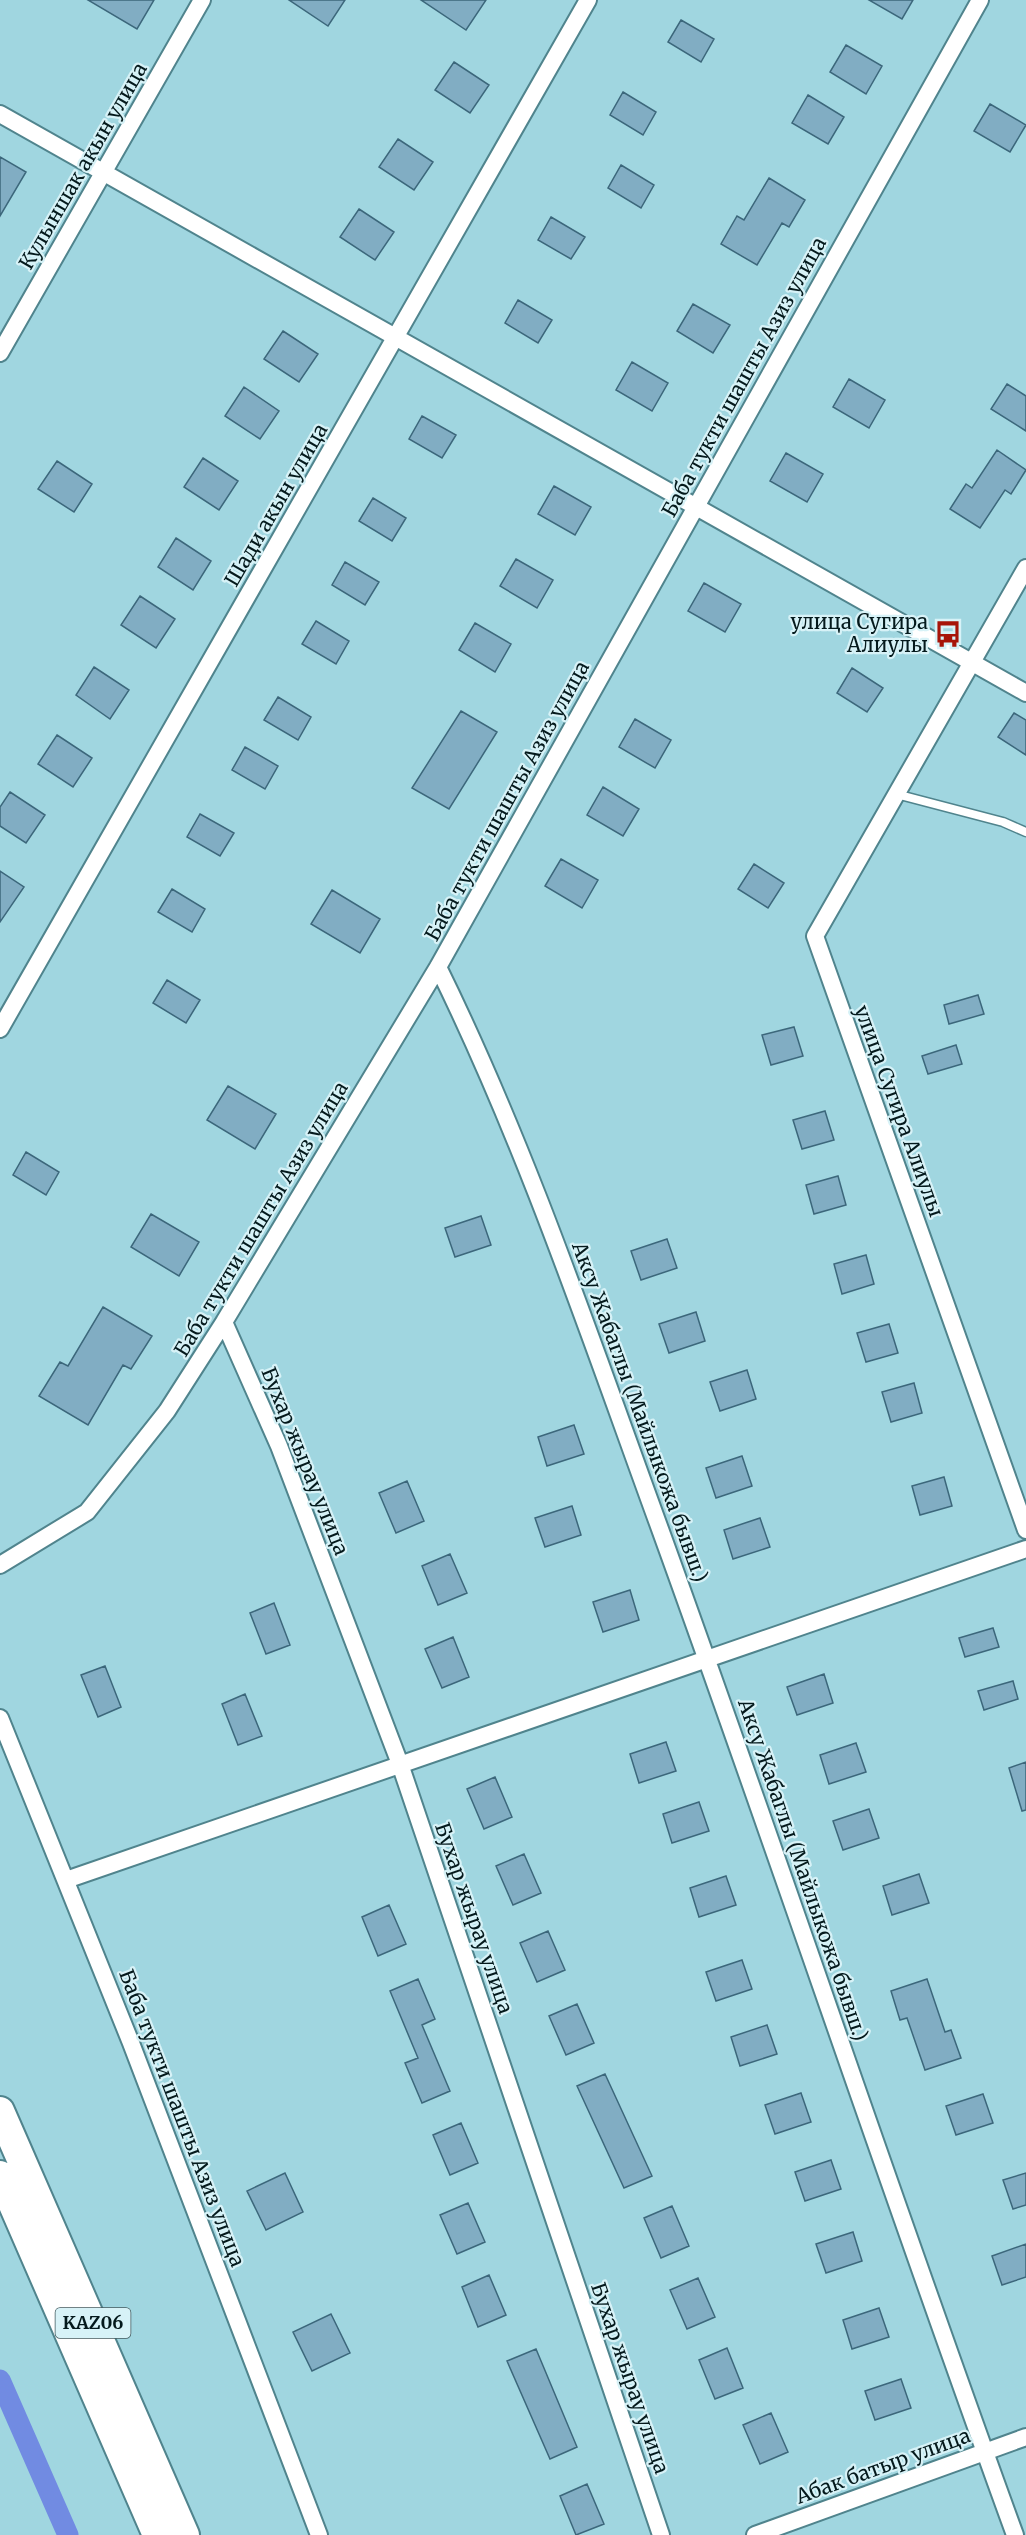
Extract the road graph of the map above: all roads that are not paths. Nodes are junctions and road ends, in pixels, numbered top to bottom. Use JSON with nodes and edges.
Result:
{"nodes":[{"id":1,"x":202,"y":0,"type":"edge"},
{"id":2,"x":588,"y":0,"type":"edge"},
{"id":3,"x":980,"y":0,"type":"edge"},
{"id":4,"x":0,"y":114,"type":"edge"},
{"id":5,"x":103,"y":172,"type":"junction"},
{"id":6,"x":396,"y":338,"type":"junction"},
{"id":7,"x":0,"y":353,"type":"edge"},
{"id":8,"x":695,"y":507,"type":"junction"},
{"id":9,"x":1026,"y":568,"type":"edge"},
{"id":10,"x":972,"y":662,"type":"junction"},
{"id":11,"x":1026,"y":693,"type":"edge"},
{"id":12,"x":896,"y":794,"type":"junction"},
{"id":13,"x":1026,"y":832,"type":"edge"},
{"id":14,"x":438,"y":967,"type":"junction"},
{"id":15,"x":0,"y":1029,"type":"edge"},
{"id":16,"x":224,"y":1322,"type":"junction"},
{"id":17,"x":1026,"y":1530,"type":"edge"},
{"id":18,"x":1026,"y":1549,"type":"edge"},
{"id":19,"x":0,"y":1565,"type":"edge"},
{"id":20,"x":707,"y":1659,"type":"junction"},
{"id":21,"x":0,"y":1718,"type":"edge"},
{"id":22,"x":400,"y":1764,"type":"junction"},
{"id":23,"x":66,"y":1880,"type":"junction"},
{"id":24,"x":0,"y":2111,"type":"edge"},
{"id":25,"x":0,"y":2175,"type":"edge"},
{"id":26,"x":1026,"y":2437,"type":"edge"},
{"id":27,"x":984,"y":2451,"type":"junction"},
{"id":28,"x":157,"y":2535,"type":"edge"},
{"id":29,"x":185,"y":2535,"type":"edge"},
{"id":30,"x":319,"y":2535,"type":"edge"},
{"id":31,"x":661,"y":2535,"type":"edge"},
{"id":32,"x":755,"y":2535,"type":"edge"},
{"id":33,"x":1015,"y":2535,"type":"edge"}],
"edges":[{"from":1,"to":5,"type":"street","name":"Кулыншак акын улица"},
{"from":2,"to":6,"type":"street","name":"Шади акын улица"},
{"from":3,"to":8,"type":"street","name":"Баба тукти шашты Азиз улица"},
{"from":4,"to":5,"type":"street"},
{"from":5,"to":6,"type":"street"},
{"from":5,"to":7,"type":"street","name":"Кулыншак акын улица"},
{"from":6,"to":8,"type":"street"},
{"from":6,"to":15,"type":"street","name":"Шади акын улица"},
{"from":8,"to":10,"type":"street"},
{"from":8,"to":14,"type":"street","name":"Баба тукти шашты Азиз улица"},
{"from":9,"to":10,"type":"street","name":"улица Сугира Алиулы"},
{"from":10,"to":11,"type":"street"},
{"from":10,"to":12,"type":"street","name":"улица Сугира Алиулы"},
{"from":12,"to":13,"type":"lane"},
{"from":12,"to":17,"type":"street","name":"улица Сугира Алиулы"},
{"from":14,"to":16,"type":"street","name":"Баба тукти шашты Азиз улица"},
{"from":14,"to":20,"type":"street","name":"Аксу Жабаглы (Майлыкожа бывш.)"},
{"from":16,"to":19,"type":"street","name":"Баба тукти шашты Азиз улица"},
{"from":16,"to":22,"type":"street","name":"Бухар жырау улица"},
{"from":18,"to":20,"type":"street"},
{"from":20,"to":22,"type":"street"},
{"from":20,"to":27,"type":"street","name":"Аксу Жабаглы (Майлыкожа бывш.)"},
{"from":21,"to":23,"type":"street","name":"Баба тукти шашты Азиз улица"},
{"from":22,"to":23,"type":"street"},
{"from":22,"to":31,"type":"street","name":"Бухар жырау улица"},
{"from":23,"to":30,"type":"street","name":"Баба тукти шашты Азиз улица"},
{"from":24,"to":29,"type":"highway","number":"KАZ06"},
{"from":25,"to":28,"type":"highway","number":"KАZ06"},
{"from":26,"to":27,"type":"street","name":"Абак батыр улица"},
{"from":27,"to":32,"type":"street","name":"Абак батыр улица"},
{"from":27,"to":33,"type":"street","name":"Аксу Жабаглы (Майлыкожа бывш.)"}]}
